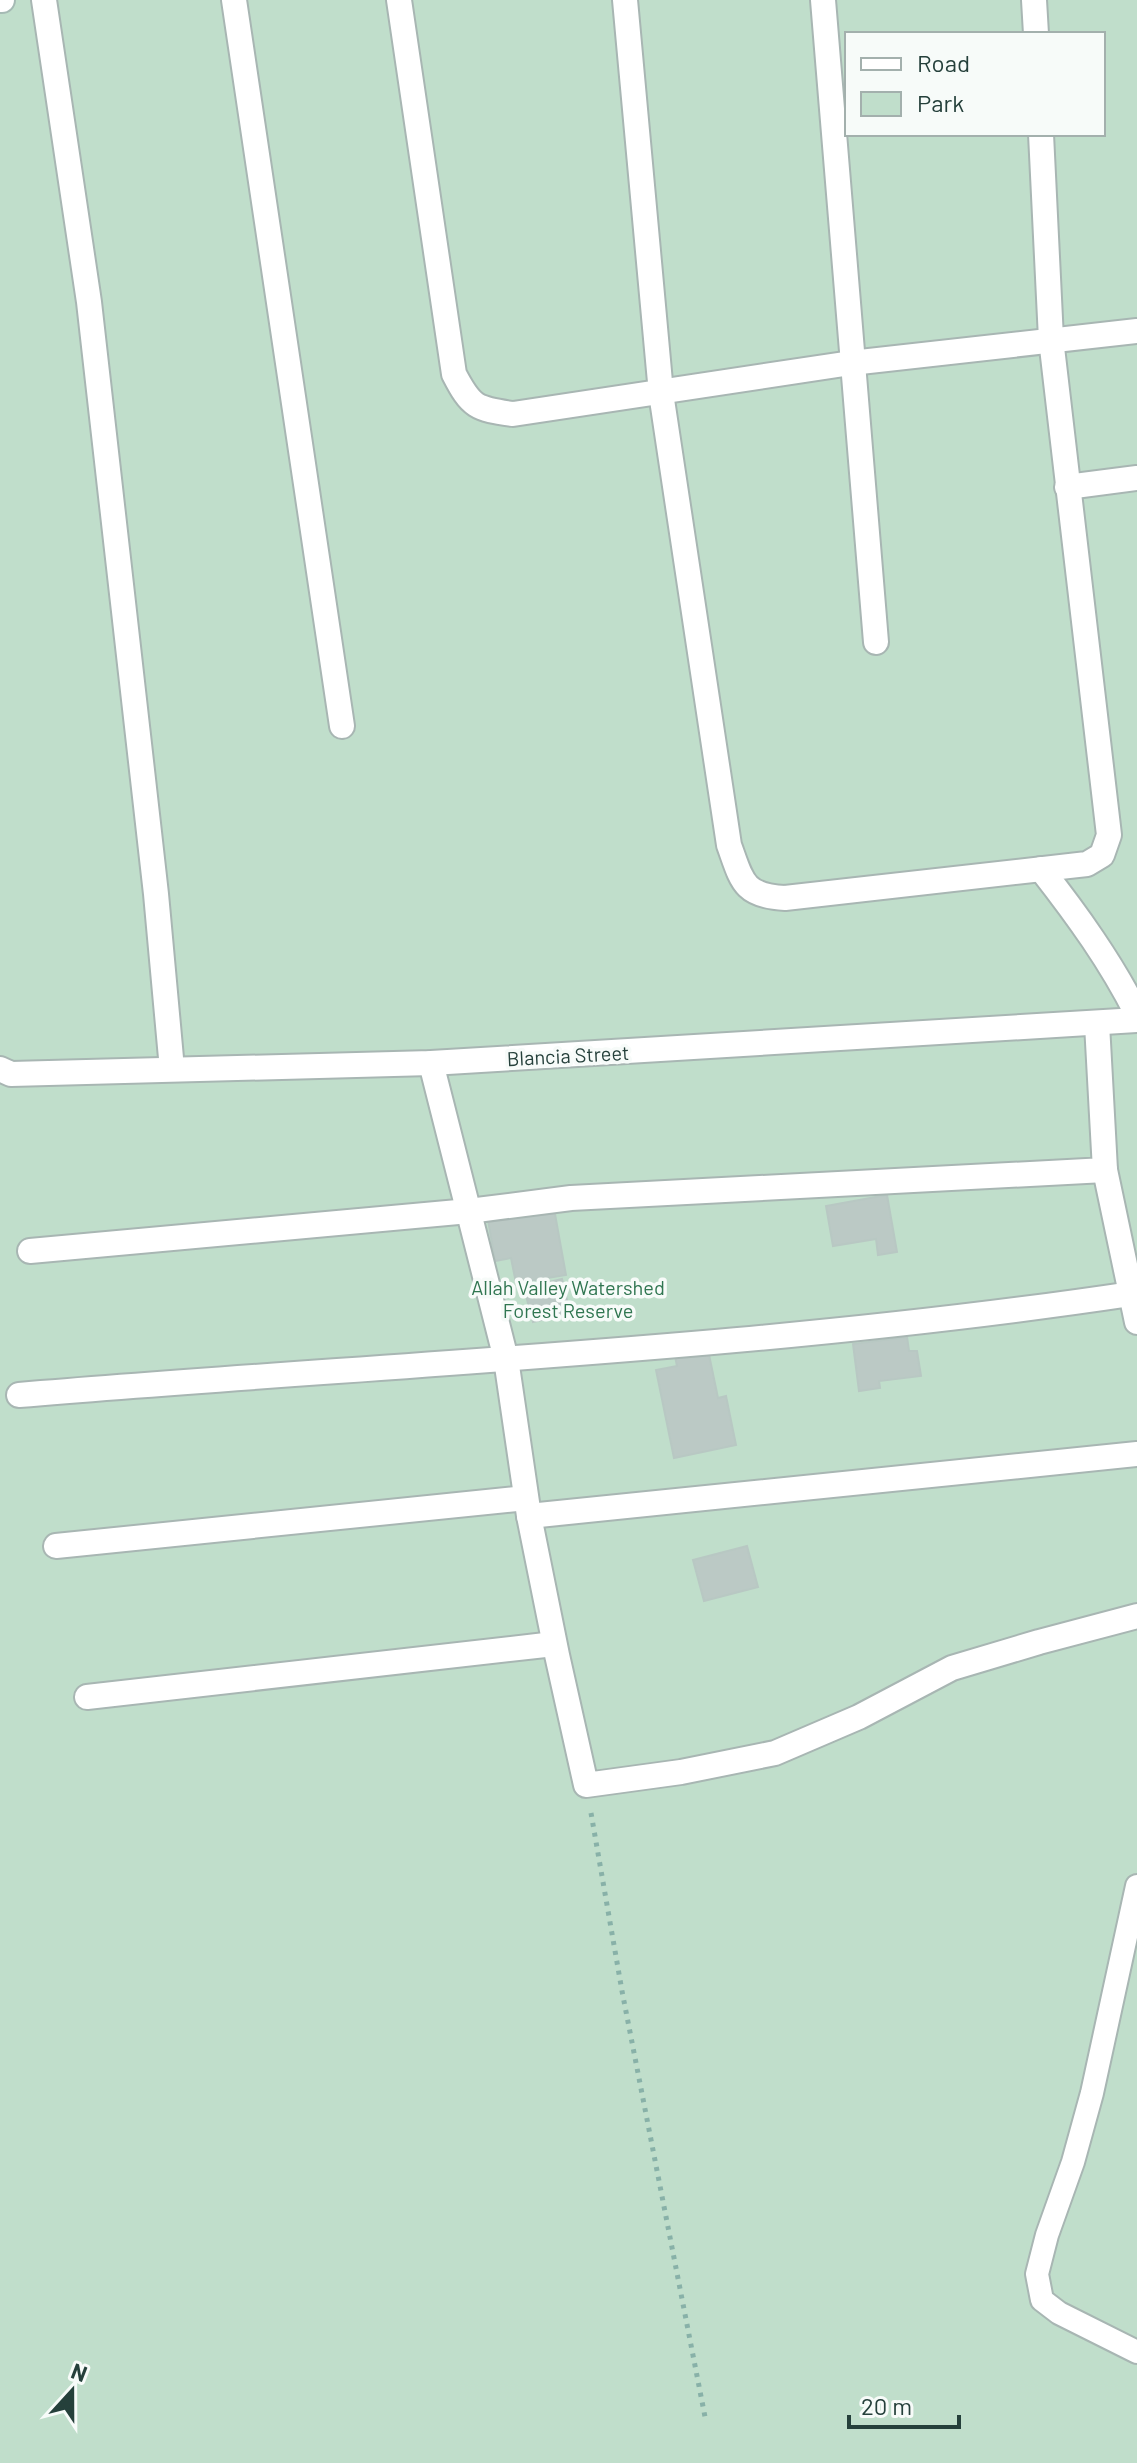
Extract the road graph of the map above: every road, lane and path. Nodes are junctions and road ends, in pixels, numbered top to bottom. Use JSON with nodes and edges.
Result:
{"nodes":[{"id":1,"x":44,"y":0,"type":"edge"},
{"id":2,"x":234,"y":0,"type":"edge"},
{"id":3,"x":399,"y":0,"type":"edge"},
{"id":4,"x":625,"y":0,"type":"edge"},
{"id":5,"x":823,"y":0,"type":"edge"},
{"id":6,"x":1034,"y":0,"type":"edge"},
{"id":7,"x":1036,"y":32,"type":"edge"},
{"id":8,"x":1041,"y":136,"type":"edge"},
{"id":9,"x":1137,"y":331,"type":"edge"},
{"id":10,"x":1051,"y":339,"type":"junction"},
{"id":11,"x":851,"y":363,"type":"junction"},
{"id":12,"x":661,"y":393,"type":"junction"},
{"id":13,"x":1137,"y":478,"type":"edge"},
{"id":14,"x":1067,"y":487,"type":"junction"},
{"id":15,"x":876,"y":642,"type":"dead end"},
{"id":16,"x":342,"y":726,"type":"dead end"},
{"id":17,"x":1041,"y":869,"type":"junction"},
{"id":18,"x":1137,"y":1017,"type":"edge"},
{"id":19,"x":1097,"y":1024,"type":"junction"},
{"id":20,"x":431,"y":1063,"type":"junction"},
{"id":21,"x":0,"y":1069,"type":"edge"},
{"id":22,"x":172,"y":1069,"type":"junction"},
{"id":23,"x":1105,"y":1170,"type":"junction"},
{"id":24,"x":469,"y":1211,"type":"junction"},
{"id":25,"x":30,"y":1251,"type":"dead end"},
{"id":26,"x":1131,"y":1294,"type":"junction"},
{"id":27,"x":1137,"y":1322,"type":"edge"},
{"id":28,"x":506,"y":1359,"type":"junction"},
{"id":29,"x":19,"y":1395,"type":"dead end"},
{"id":30,"x":1137,"y":1454,"type":"edge"},
{"id":31,"x":528,"y":1507,"type":"junction"},
{"id":32,"x":56,"y":1546,"type":"dead end"},
{"id":33,"x":1137,"y":1616,"type":"edge"},
{"id":34,"x":554,"y":1644,"type":"junction"},
{"id":35,"x":87,"y":1697,"type":"dead end"},
{"id":36,"x":586,"y":1785,"type":"junction"},
{"id":37,"x":1137,"y":1886,"type":"edge"},
{"id":38,"x":1137,"y":2352,"type":"edge"},
{"id":39,"x":706,"y":2422,"type":"dead end"}],
"edges":[{"from":1,"to":22,"type":"street"},
{"from":2,"to":16,"type":"street"},
{"from":3,"to":12,"type":"street"},
{"from":4,"to":12,"type":"street"},
{"from":5,"to":11,"type":"street"},
{"from":6,"to":7,"type":"street"},
{"from":8,"to":10,"type":"street"},
{"from":9,"to":10,"type":"street"},
{"from":10,"to":11,"type":"street"},
{"from":10,"to":14,"type":"street"},
{"from":11,"to":12,"type":"street"},
{"from":11,"to":15,"type":"street"},
{"from":12,"to":17,"type":"street"},
{"from":13,"to":14,"type":"street"},
{"from":14,"to":17,"type":"street"},
{"from":17,"to":18,"type":"street"},
{"from":18,"to":19,"type":"street","name":"Blancia Street"},
{"from":19,"to":20,"type":"street","name":"Blancia Street"},
{"from":19,"to":23,"type":"street"},
{"from":20,"to":22,"type":"street","name":"Blancia Street"},
{"from":20,"to":24,"type":"street"},
{"from":21,"to":22,"type":"street","name":"Blancia Street"},
{"from":23,"to":24,"type":"street"},
{"from":23,"to":26,"type":"street"},
{"from":24,"to":25,"type":"street"},
{"from":24,"to":28,"type":"street"},
{"from":26,"to":27,"type":"street"},
{"from":26,"to":28,"type":"street"},
{"from":28,"to":29,"type":"street"},
{"from":28,"to":31,"type":"street"},
{"from":30,"to":31,"type":"street"},
{"from":31,"to":32,"type":"street"},
{"from":31,"to":34,"type":"street"},
{"from":33,"to":36,"type":"street"},
{"from":34,"to":35,"type":"street"},
{"from":34,"to":36,"type":"street"},
{"from":36,"to":39,"type":"path"},
{"from":37,"to":38,"type":"lane"}]}
